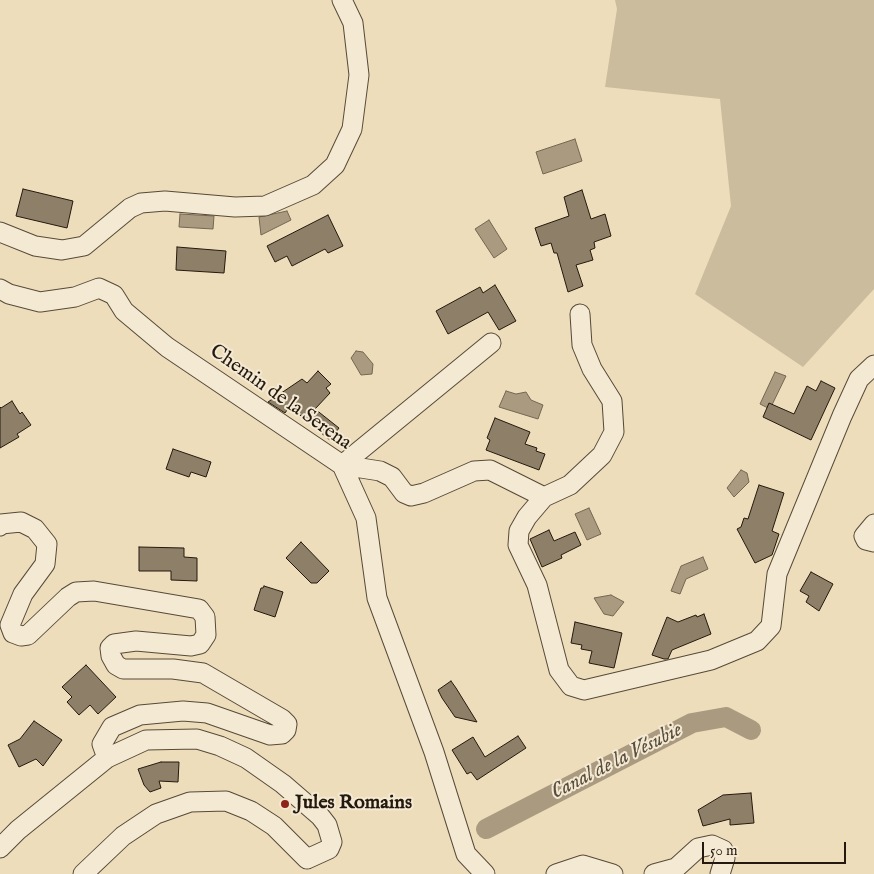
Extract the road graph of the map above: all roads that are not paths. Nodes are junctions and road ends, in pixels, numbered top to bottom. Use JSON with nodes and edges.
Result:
{"nodes":[{"id":1,"x":342,"y":0,"type":"edge"},
{"id":2,"x":0,"y":232,"type":"edge"},
{"id":3,"x":0,"y":289,"type":"edge"},
{"id":4,"x":580,"y":314,"type":"dead end"},
{"id":5,"x":491,"y":343,"type":"dead end"},
{"id":6,"x":874,"y":365,"type":"edge"},
{"id":7,"x":342,"y":465,"type":"junction"},
{"id":8,"x":544,"y":497,"type":"junction"},
{"id":9,"x":874,"y":524,"type":"edge"},
{"id":10,"x":0,"y":526,"type":"edge"},
{"id":11,"x":874,"y":542,"type":"edge"},
{"id":12,"x":107,"y":758,"type":"junction"},
{"id":13,"x":0,"y":848,"type":"edge"},
{"id":14,"x":309,"y":867,"type":"edge"},
{"id":15,"x":83,"y":874,"type":"edge"},
{"id":16,"x":485,"y":874,"type":"edge"},
{"id":17,"x":556,"y":874,"type":"edge"},
{"id":18,"x":613,"y":874,"type":"edge"},
{"id":19,"x":654,"y":874,"type":"edge"},
{"id":20,"x":720,"y":874,"type":"edge"}],
"edges":[{"from":1,"to":2,"type":"street"},
{"from":3,"to":7,"type":"street","name":"Chemin de la Serena"},
{"from":4,"to":8,"type":"street"},
{"from":5,"to":7,"type":"street"},
{"from":6,"to":8,"type":"street"},
{"from":7,"to":8,"type":"street"},
{"from":7,"to":16,"type":"street","name":"Chemin de la Serena"},
{"from":9,"to":11,"type":"street"},
{"from":10,"to":12,"type":"street"},
{"from":12,"to":13,"type":"street"},
{"from":12,"to":14,"type":"street"},
{"from":14,"to":15,"type":"street"},
{"from":17,"to":18,"type":"street"},
{"from":19,"to":20,"type":"street"}]}
